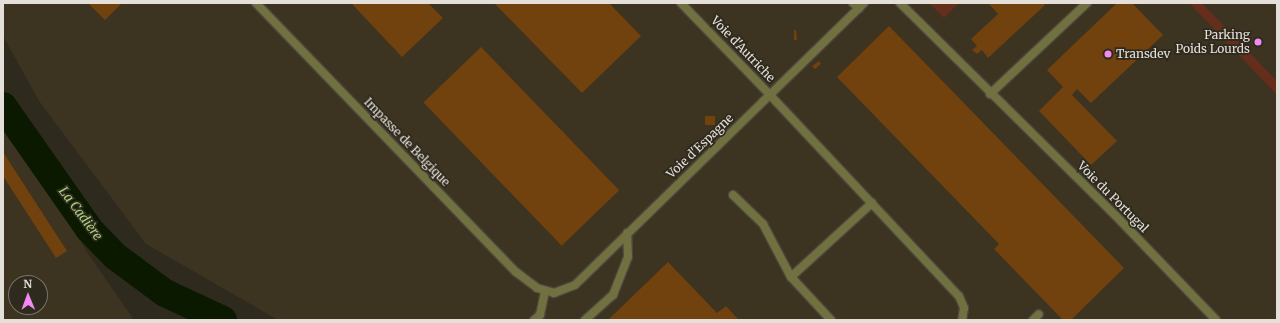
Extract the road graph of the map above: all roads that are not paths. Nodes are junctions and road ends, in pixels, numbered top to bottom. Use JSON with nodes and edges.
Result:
{"nodes":[{"id":1,"x":256,"y":3,"type":"edge"},
{"id":2,"x":681,"y":3,"type":"edge"},
{"id":3,"x":900,"y":3,"type":"edge"},
{"id":4,"x":1087,"y":3,"type":"edge"},
{"id":5,"x":858,"y":5,"type":"edge"},
{"id":6,"x":990,"y":94,"type":"junction"},
{"id":7,"x":770,"y":95,"type":"junction"},
{"id":8,"x":733,"y":195,"type":"dead end"},
{"id":9,"x":872,"y":203,"type":"junction"},
{"id":10,"x":627,"y":233,"type":"junction"},
{"id":11,"x":791,"y":277,"type":"junction"},
{"id":12,"x":545,"y":292,"type":"junction"},
{"id":13,"x":534,"y":320,"type":"edge"},
{"id":14,"x":585,"y":320,"type":"edge"},
{"id":15,"x":831,"y":320,"type":"edge"},
{"id":16,"x":962,"y":320,"type":"edge"},
{"id":17,"x":1216,"y":320,"type":"edge"}],
"edges":[{"from":1,"to":12,"type":"street","name":"Impasse de Belgique"},
{"from":2,"to":7,"type":"street","name":"Voie d'Autriche"},
{"from":3,"to":6,"type":"street","name":"Voie du Portugal"},
{"from":4,"to":6,"type":"street"},
{"from":5,"to":7,"type":"street","name":"Voie d'Espagne"},
{"from":6,"to":17,"type":"street","name":"Voie du Portugal"},
{"from":7,"to":9,"type":"street","name":"Voie d'Autriche"},
{"from":7,"to":10,"type":"street","name":"Voie d'Espagne"},
{"from":8,"to":11,"type":"street"},
{"from":9,"to":11,"type":"street"},
{"from":9,"to":16,"type":"street","name":"Voie d'Autriche"},
{"from":10,"to":12,"type":"street","name":"Voie d'Espagne"},
{"from":10,"to":14,"type":"street"},
{"from":11,"to":15,"type":"street"},
{"from":12,"to":13,"type":"street"}]}
